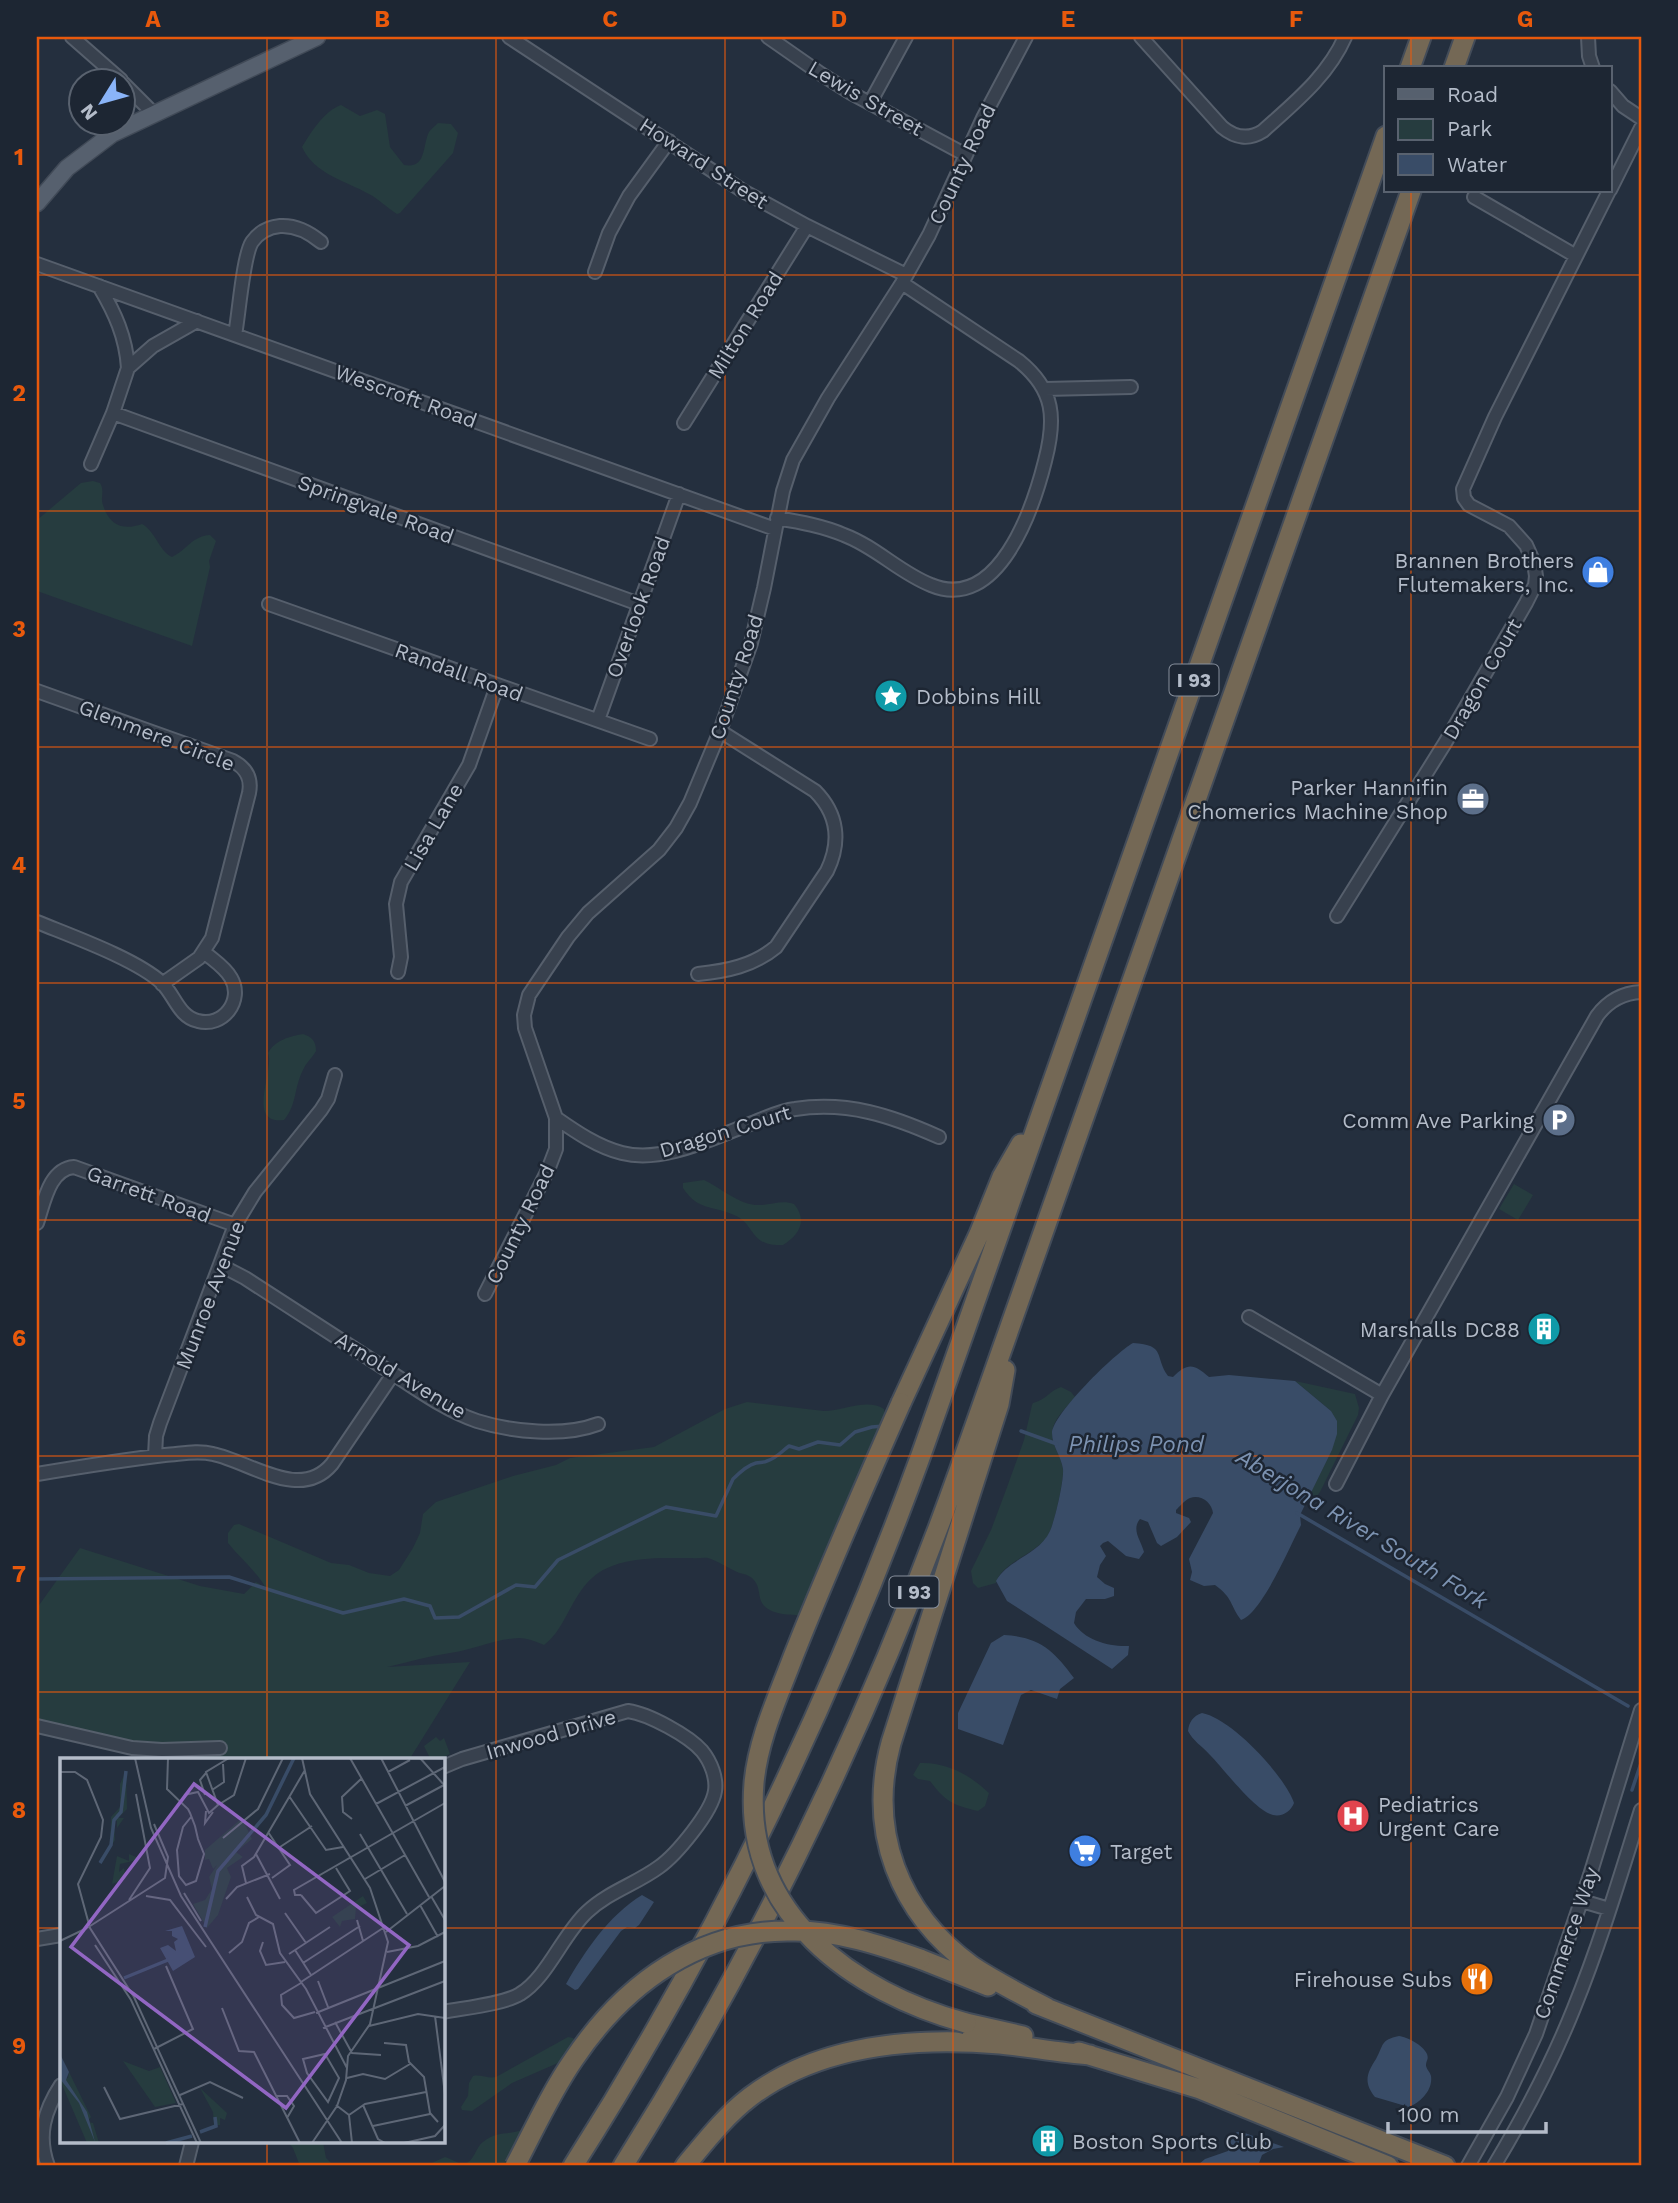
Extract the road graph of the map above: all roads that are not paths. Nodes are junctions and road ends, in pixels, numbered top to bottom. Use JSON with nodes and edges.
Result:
{"nodes":[{"id":1,"x":72,"y":37,"type":"edge"},
{"id":2,"x":317,"y":37,"type":"edge"},
{"id":3,"x":509,"y":37,"type":"edge"},
{"id":4,"x":768,"y":37,"type":"edge"},
{"id":5,"x":906,"y":37,"type":"edge"},
{"id":6,"x":1026,"y":37,"type":"edge"},
{"id":7,"x":1141,"y":37,"type":"edge"},
{"id":8,"x":1345,"y":37,"type":"edge"},
{"id":9,"x":1421,"y":37,"type":"edge"},
{"id":10,"x":1465,"y":37,"type":"edge"},
{"id":11,"x":1588,"y":37,"type":"edge"},
{"id":12,"x":105,"y":66,"type":"edge"},
{"id":13,"x":1410,"y":66,"type":"edge"},
{"id":14,"x":1455,"y":66,"type":"edge"},
{"id":15,"x":1592,"y":66,"type":"edge"},
{"id":16,"x":1612,"y":93,"type":"edge"},
{"id":17,"x":136,"y":95,"type":"edge"},
{"id":18,"x":870,"y":103,"type":"junction"},
{"id":19,"x":153,"y":113,"type":"junction"},
{"id":20,"x":1641,"y":118,"type":"edge"},
{"id":21,"x":1641,"y":128,"type":"edge"},
{"id":22,"x":669,"y":141,"type":"junction"},
{"id":23,"x":1384,"y":142,"type":"edge"},
{"id":24,"x":966,"y":155,"type":"junction"},
{"id":25,"x":1612,"y":186,"type":"edge"},
{"id":26,"x":1411,"y":192,"type":"edge"},
{"id":27,"x":1609,"y":192,"type":"edge"},
{"id":28,"x":1474,"y":197,"type":"dead end"},
{"id":29,"x":37,"y":203,"type":"edge"},
{"id":30,"x":807,"y":226,"type":"junction"},
{"id":31,"x":321,"y":242,"type":"dead end"},
{"id":32,"x":1576,"y":256,"type":"junction"},
{"id":33,"x":37,"y":264,"type":"edge"},
{"id":34,"x":595,"y":272,"type":"dead end"},
{"id":35,"x":904,"y":279,"type":"junction"},
{"id":36,"x":99,"y":286,"type":"junction"},
{"id":37,"x":197,"y":321,"type":"junction"},
{"id":38,"x":235,"y":335,"type":"junction"},
{"id":39,"x":128,"y":368,"type":"junction"},
{"id":40,"x":1131,"y":387,"type":"dead end"},
{"id":41,"x":1045,"y":389,"type":"junction"},
{"id":42,"x":113,"y":413,"type":"junction"},
{"id":43,"x":684,"y":423,"type":"dead end"},
{"id":44,"x":91,"y":464,"type":"dead end"},
{"id":45,"x":679,"y":494,"type":"junction"},
{"id":46,"x":776,"y":523,"type":"junction"},
{"id":47,"x":269,"y":604,"type":"dead end"},
{"id":48,"x":639,"y":604,"type":"junction"},
{"id":49,"x":497,"y":687,"type":"junction"},
{"id":50,"x":37,"y":691,"type":"edge"},
{"id":51,"x":598,"y":720,"type":"junction"},
{"id":52,"x":720,"y":731,"type":"junction"},
{"id":53,"x":650,"y":739,"type":"dead end"},
{"id":54,"x":1337,"y":916,"type":"dead end"},
{"id":55,"x":37,"y":922,"type":"edge"},
{"id":56,"x":204,"y":952,"type":"junction"},
{"id":57,"x":398,"y":972,"type":"dead end"},
{"id":58,"x":698,"y":974,"type":"dead end"},
{"id":59,"x":162,"y":984,"type":"junction"},
{"id":60,"x":1641,"y":992,"type":"edge"},
{"id":61,"x":335,"y":1075,"type":"dead end"},
{"id":62,"x":1048,"y":1094,"type":"junction"},
{"id":63,"x":556,"y":1118,"type":"junction"},
{"id":64,"x":939,"y":1137,"type":"dead end"},
{"id":65,"x":37,"y":1223,"type":"edge"},
{"id":66,"x":235,"y":1225,"type":"junction"},
{"id":67,"x":220,"y":1265,"type":"junction"},
{"id":68,"x":485,"y":1294,"type":"dead end"},
{"id":69,"x":1014,"y":1317,"type":"junction"},
{"id":70,"x":1249,"y":1317,"type":"dead end"},
{"id":71,"x":393,"y":1374,"type":"junction"},
{"id":72,"x":1382,"y":1395,"type":"junction"},
{"id":73,"x":598,"y":1424,"type":"dead end"},
{"id":74,"x":155,"y":1456,"type":"junction"},
{"id":75,"x":37,"y":1474,"type":"edge"},
{"id":76,"x":1336,"y":1483,"type":"dead end"},
{"id":77,"x":1641,"y":1710,"type":"edge"},
{"id":78,"x":37,"y":1726,"type":"edge"},
{"id":79,"x":220,"y":1748,"type":"dead end"},
{"id":80,"x":444,"y":1767,"type":"edge"},
{"id":81,"x":1641,"y":1811,"type":"edge"},
{"id":82,"x":1582,"y":1901,"type":"junction"},
{"id":83,"x":1609,"y":1909,"type":"junction"},
{"id":84,"x":60,"y":1935,"type":"edge"},
{"id":85,"x":37,"y":1939,"type":"edge"},
{"id":86,"x":1047,"y":2008,"type":"junction"},
{"id":87,"x":444,"y":2012,"type":"edge"},
{"id":88,"x":1090,"y":2055,"type":"junction"},
{"id":89,"x":60,"y":2087,"type":"edge"},
{"id":90,"x":192,"y":2144,"type":"edge"},
{"id":91,"x":48,"y":2166,"type":"edge"},
{"id":92,"x":186,"y":2166,"type":"edge"},
{"id":93,"x":515,"y":2166,"type":"edge"},
{"id":94,"x":573,"y":2166,"type":"edge"},
{"id":95,"x":623,"y":2166,"type":"edge"},
{"id":96,"x":685,"y":2166,"type":"edge"},
{"id":97,"x":1388,"y":2166,"type":"edge"},
{"id":98,"x":1445,"y":2166,"type":"edge"},
{"id":99,"x":1468,"y":2166,"type":"edge"},
{"id":100,"x":1494,"y":2166,"type":"edge"}],
"edges":[{"from":1,"to":12,"type":"street"},
{"from":2,"to":19,"type":"main road"},
{"from":3,"to":22,"type":"street","name":"Howard Street"},
{"from":4,"to":18,"type":"street","name":"Lewis Street"},
{"from":5,"to":18,"type":"street"},
{"from":6,"to":24,"type":"street","name":"County Road"},
{"from":7,"to":8,"type":"street"},
{"from":9,"to":13,"type":"highway"},
{"from":10,"to":14,"type":"highway"},
{"from":11,"to":15,"type":"street"},
{"from":16,"to":20,"type":"street"},
{"from":17,"to":19,"type":"street"},
{"from":18,"to":24,"type":"street","name":"Lewis Street"},
{"from":19,"to":29,"type":"main road"},
{"from":21,"to":25,"type":"street","name":"Dragon Court"},
{"from":22,"to":30,"type":"street","name":"Howard Street"},
{"from":22,"to":34,"type":"street"},
{"from":23,"to":62,"type":"highway","number":"I 93"},
{"from":24,"to":35,"type":"street","name":"County Road"},
{"from":26,"to":69,"type":"highway","number":"I 93"},
{"from":27,"to":32,"type":"street","name":"Dragon Court"},
{"from":28,"to":32,"type":"street"},
{"from":30,"to":35,"type":"street","name":"Howard Street"},
{"from":30,"to":43,"type":"street","name":"Milton Road"},
{"from":31,"to":38,"type":"street"},
{"from":32,"to":54,"type":"street","name":"Dragon Court"},
{"from":33,"to":36,"type":"street","name":"Wescroft Road"},
{"from":35,"to":41,"type":"street","name":"Howard Street"},
{"from":35,"to":46,"type":"street","name":"County Road"},
{"from":36,"to":37,"type":"street","name":"Wescroft Road"},
{"from":36,"to":39,"type":"street"},
{"from":37,"to":38,"type":"street","name":"Wescroft Road"},
{"from":37,"to":39,"type":"street"},
{"from":38,"to":45,"type":"street","name":"Wescroft Road"},
{"from":39,"to":42,"type":"street"},
{"from":40,"to":41,"type":"street"},
{"from":41,"to":46,"type":"street","name":"Wescroft Road"},
{"from":42,"to":44,"type":"street"},
{"from":42,"to":48,"type":"street","name":"Springvale Road"},
{"from":45,"to":46,"type":"street","name":"Wescroft Road"},
{"from":45,"to":48,"type":"street","name":"Overlook Road"},
{"from":46,"to":52,"type":"street","name":"County Road"},
{"from":47,"to":49,"type":"street","name":"Randall Road"},
{"from":48,"to":51,"type":"street","name":"Overlook Road"},
{"from":49,"to":51,"type":"street","name":"Randall Road"},
{"from":49,"to":57,"type":"street","name":"Lisa Lane"},
{"from":50,"to":56,"type":"street","name":"Glenmere Circle"},
{"from":51,"to":53,"type":"street","name":"Randall Road"},
{"from":52,"to":58,"type":"street"},
{"from":52,"to":63,"type":"street","name":"County Road"},
{"from":55,"to":59,"type":"street"},
{"from":56,"to":59,"type":"street","name":"Glenmere Circle"},
{"from":56,"to":59,"type":"street"},
{"from":60,"to":72,"type":"street"},
{"from":61,"to":66,"type":"street","name":"Munroe Avenue"},
{"from":62,"to":88,"type":"highway","bridge":true},
{"from":62,"to":94,"type":"highway","number":"I 93"},
{"from":63,"to":64,"type":"street","name":"Dragon Court"},
{"from":63,"to":68,"type":"street","name":"County Road"},
{"from":65,"to":66,"type":"street","name":"Garrett Road"},
{"from":66,"to":67,"type":"street","name":"Munroe Avenue"},
{"from":67,"to":71,"type":"street","name":"Arnold Avenue"},
{"from":67,"to":74,"type":"street","name":"Munroe Avenue"},
{"from":69,"to":86,"type":"highway"},
{"from":69,"to":95,"type":"highway","number":"I 93"},
{"from":70,"to":72,"type":"street"},
{"from":71,"to":73,"type":"street","name":"Arnold Avenue"},
{"from":71,"to":74,"type":"street"},
{"from":72,"to":76,"type":"street"},
{"from":74,"to":75,"type":"street"},
{"from":77,"to":82,"type":"street","name":"Commerce Way"},
{"from":78,"to":79,"type":"street"},
{"from":80,"to":87,"type":"street","name":"Inwood Drive"},
{"from":81,"to":83,"type":"street","name":"Commerce Way"},
{"from":82,"to":83,"type":"street"},
{"from":82,"to":99,"type":"street","name":"Commerce Way"},
{"from":83,"to":100,"type":"street","name":"Commerce Way"},
{"from":84,"to":85,"type":"street"},
{"from":86,"to":93,"type":"highway","bridge":true},
{"from":86,"to":98,"type":"highway"},
{"from":88,"to":96,"type":"highway"},
{"from":88,"to":97,"type":"highway"},
{"from":89,"to":91,"type":"street"},
{"from":90,"to":92,"type":"street"}]}
